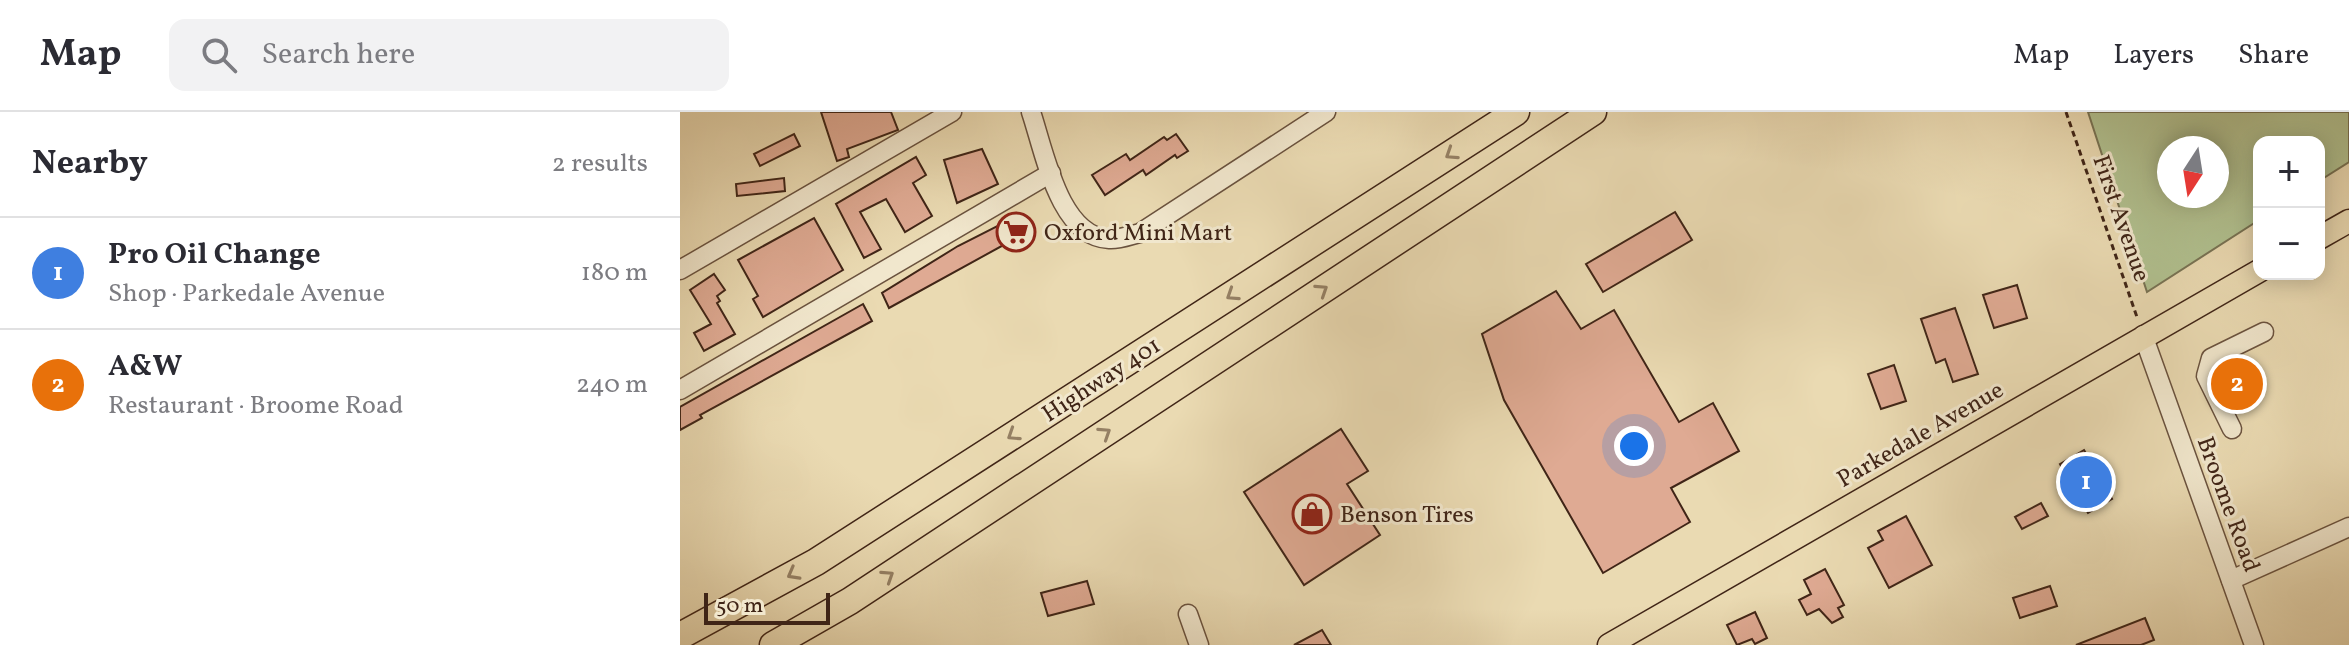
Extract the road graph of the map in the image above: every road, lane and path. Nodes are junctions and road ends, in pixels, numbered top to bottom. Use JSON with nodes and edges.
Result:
{"nodes":[{"id":1,"x":952,"y":112,"type":"edge"},
{"id":2,"x":1031,"y":112,"type":"edge"},
{"id":3,"x":1326,"y":112,"type":"edge"},
{"id":4,"x":1516,"y":112,"type":"edge"},
{"id":5,"x":1593,"y":112,"type":"edge"},
{"id":6,"x":2066,"y":112,"type":"edge"},
{"id":7,"x":1051,"y":173,"type":"junction"},
{"id":8,"x":2349,"y":221,"type":"edge"},
{"id":9,"x":2325,"y":235,"type":"edge"},
{"id":10,"x":680,"y":270,"type":"edge"},
{"id":11,"x":2253,"y":274,"type":"edge"},
{"id":12,"x":2264,"y":332,"type":"dead end"},
{"id":13,"x":2143,"y":335,"type":"junction"},
{"id":14,"x":680,"y":390,"type":"edge"},
{"id":15,"x":2232,"y":429,"type":"dead end"},
{"id":16,"x":2349,"y":527,"type":"edge"},
{"id":17,"x":2231,"y":580,"type":"junction"},
{"id":18,"x":1188,"y":614,"type":"dead end"},
{"id":19,"x":680,"y":636,"type":"edge"},
{"id":20,"x":773,"y":645,"type":"edge"},
{"id":21,"x":1199,"y":645,"type":"edge"},
{"id":22,"x":1609,"y":645,"type":"edge"},
{"id":23,"x":2254,"y":645,"type":"edge"}],
"edges":[{"from":1,"to":10,"type":"street"},
{"from":2,"to":7,"type":"street"},
{"from":3,"to":7,"type":"street"},
{"from":4,"to":19,"type":"highway","name":"Highway 401","one_way":true},
{"from":20,"to":5,"type":"highway","name":"Highway 401","one_way":true},
{"from":6,"to":13,"type":"path","name":"First Avenue"},
{"from":7,"to":14,"type":"street"},
{"from":8,"to":9,"type":"main road"},
{"from":11,"to":13,"type":"main road","name":"Parkedale Avenue"},
{"from":12,"to":15,"type":"street"},
{"from":13,"to":17,"type":"street","name":"Broome Road"},
{"from":13,"to":22,"type":"main road","name":"Parkedale Avenue"},
{"from":16,"to":17,"type":"street"},
{"from":17,"to":23,"type":"street","name":"Broome Road"},
{"from":18,"to":21,"type":"street"}]}
